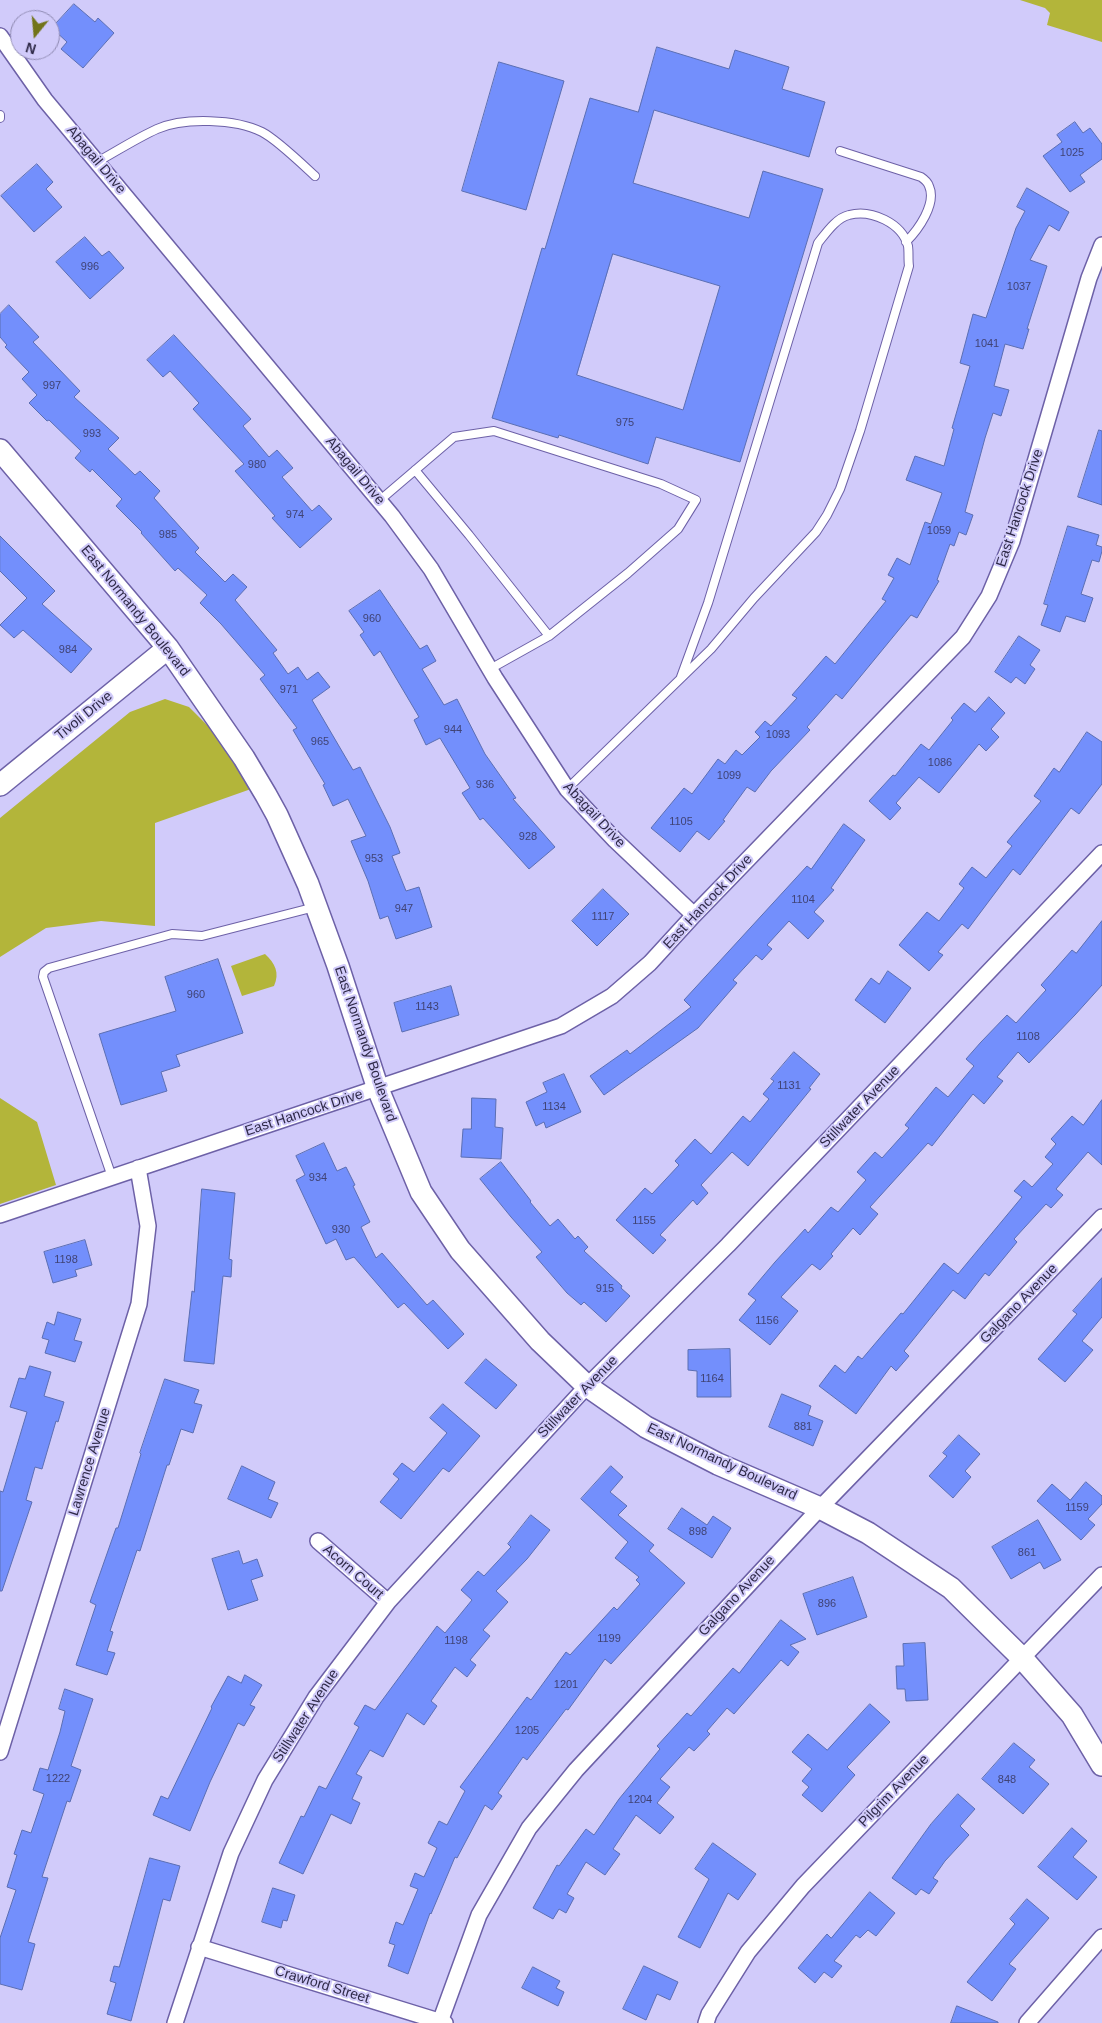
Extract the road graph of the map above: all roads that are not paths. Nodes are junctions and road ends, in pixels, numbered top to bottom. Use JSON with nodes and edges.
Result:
{"nodes":[{"id":1,"x":0,"y":36,"type":"edge"},
{"id":2,"x":840,"y":151,"type":"dead end"},
{"id":3,"x":97,"y":162,"type":"junction"},
{"id":4,"x":315,"y":176,"type":"dead end"},
{"id":5,"x":906,"y":242,"type":"junction"},
{"id":6,"x":1102,"y":245,"type":"edge"},
{"id":7,"x":0,"y":450,"type":"edge"},
{"id":8,"x":415,"y":470,"type":"junction"},
{"id":9,"x":379,"y":501,"type":"junction"},
{"id":10,"x":549,"y":636,"type":"junction"},
{"id":11,"x":168,"y":648,"type":"junction"},
{"id":12,"x":490,"y":669,"type":"junction"},
{"id":13,"x":681,"y":677,"type":"junction"},
{"id":14,"x":0,"y":785,"type":"edge"},
{"id":15,"x":567,"y":789,"type":"junction"},
{"id":16,"x":1102,"y":853,"type":"edge"},
{"id":17,"x":316,"y":907,"type":"junction"},
{"id":18,"x":694,"y":915,"type":"junction"},
{"id":19,"x":378,"y":1089,"type":"junction"},
{"id":20,"x":138,"y":1168,"type":"junction"},
{"id":21,"x":112,"y":1177,"type":"junction"},
{"id":22,"x":0,"y":1215,"type":"edge"},
{"id":23,"x":1102,"y":1217,"type":"edge"},
{"id":24,"x":587,"y":1386,"type":"junction"},
{"id":25,"x":820,"y":1508,"type":"junction"},
{"id":26,"x":318,"y":1541,"type":"dead end"},
{"id":27,"x":1102,"y":1575,"type":"edge"},
{"id":28,"x":388,"y":1602,"type":"junction"},
{"id":29,"x":1022,"y":1658,"type":"junction"},
{"id":30,"x":0,"y":1752,"type":"edge"},
{"id":31,"x":1102,"y":1765,"type":"edge"},
{"id":32,"x":1102,"y":1937,"type":"edge"},
{"id":33,"x":199,"y":1947,"type":"junction"},
{"id":34,"x":442,"y":2022,"type":"edge"},
{"id":35,"x":175,"y":2023,"type":"edge"},
{"id":36,"x":706,"y":2023,"type":"edge"},
{"id":37,"x":1027,"y":2023,"type":"edge"}],
"edges":[{"from":1,"to":3,"type":"street","name":"Abagail Drive"},
{"from":2,"to":5,"type":"lane"},
{"from":3,"to":4,"type":"lane"},
{"from":3,"to":9,"type":"street","name":"Abagail Drive"},
{"from":5,"to":13,"type":"lane"},
{"from":5,"to":13,"type":"lane"},
{"from":6,"to":18,"type":"street","name":"East Hancock Drive"},
{"from":7,"to":11,"type":"street","name":"East Normandy Boulevard"},
{"from":8,"to":9,"type":"lane"},
{"from":8,"to":10,"type":"lane"},
{"from":8,"to":10,"type":"lane"},
{"from":9,"to":12,"type":"street","name":"Abagail Drive"},
{"from":10,"to":12,"type":"lane"},
{"from":11,"to":14,"type":"street","name":"Tivoli Drive"},
{"from":11,"to":17,"type":"street","name":"East Normandy Boulevard"},
{"from":12,"to":15,"type":"street","name":"Abagail Drive"},
{"from":13,"to":15,"type":"lane"},
{"from":15,"to":18,"type":"street","name":"Abagail Drive"},
{"from":16,"to":24,"type":"street","name":"Stillwater Avenue"},
{"from":17,"to":19,"type":"street","name":"East Normandy Boulevard"},
{"from":17,"to":21,"type":"lane"},
{"from":18,"to":19,"type":"street","name":"East Hancock Drive"},
{"from":19,"to":20,"type":"street","name":"East Hancock Drive"},
{"from":19,"to":24,"type":"street","name":"East Normandy Boulevard"},
{"from":20,"to":21,"type":"street","name":"East Hancock Drive"},
{"from":20,"to":30,"type":"street","name":"Lawrence Avenue"},
{"from":21,"to":22,"type":"street","name":"East Hancock Drive"},
{"from":23,"to":25,"type":"street","name":"Galgano Avenue"},
{"from":24,"to":25,"type":"street","name":"East Normandy Boulevard"},
{"from":24,"to":28,"type":"street","name":"Stillwater Avenue"},
{"from":25,"to":29,"type":"street","name":"East Normandy Boulevard"},
{"from":25,"to":34,"type":"street","name":"Galgano Avenue"},
{"from":26,"to":28,"type":"street","name":"Acorn Court"},
{"from":27,"to":29,"type":"street","name":"Pilgrim Avenue"},
{"from":28,"to":33,"type":"street","name":"Stillwater Avenue"},
{"from":29,"to":31,"type":"street","name":"East Normandy Boulevard"},
{"from":29,"to":36,"type":"street","name":"Pilgrim Avenue"},
{"from":32,"to":37,"type":"street"},
{"from":33,"to":34,"type":"street","name":"Crawford Street"},
{"from":33,"to":35,"type":"street","name":"Stillwater Avenue"}]}
